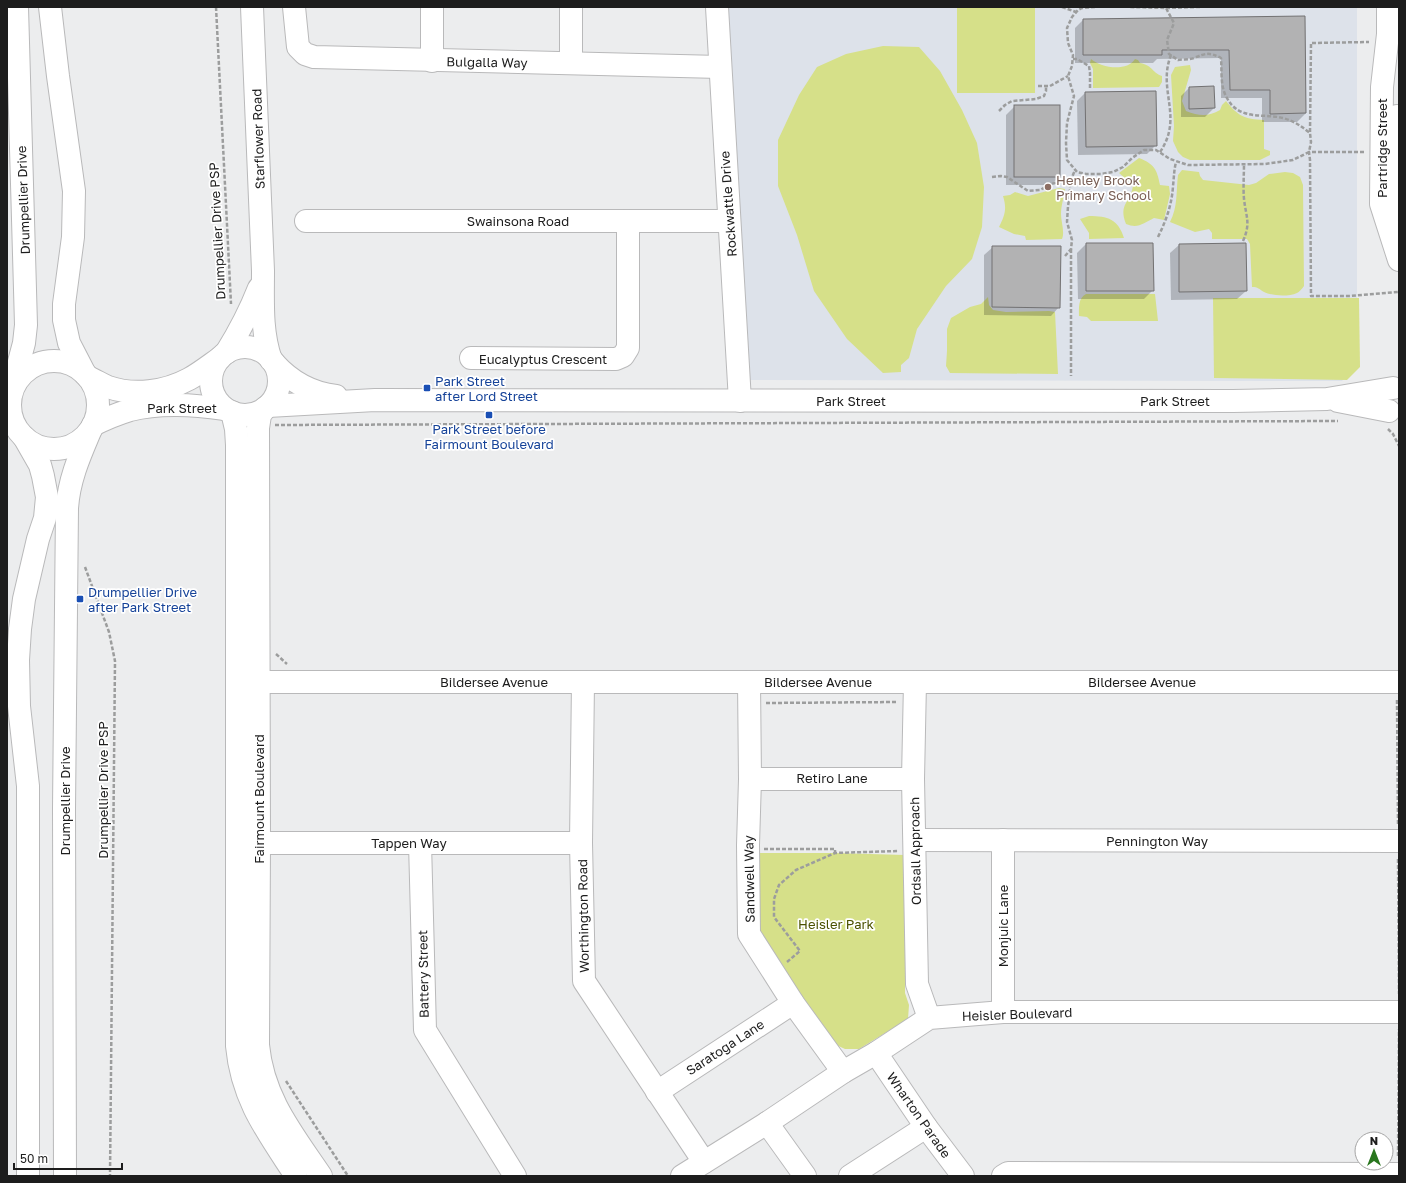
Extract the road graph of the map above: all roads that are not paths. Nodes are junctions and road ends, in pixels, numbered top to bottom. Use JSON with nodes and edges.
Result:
{"nodes":[{"id":1,"x":17,"y":7,"type":"edge"},
{"id":2,"x":50,"y":7,"type":"edge"},
{"id":3,"x":252,"y":7,"type":"edge"},
{"id":4,"x":294,"y":7,"type":"edge"},
{"id":5,"x":432,"y":7,"type":"edge"},
{"id":6,"x":571,"y":7,"type":"edge"},
{"id":7,"x":717,"y":7,"type":"edge"},
{"id":8,"x":1388,"y":7,"type":"edge"},
{"id":9,"x":432,"y":61,"type":"junction"},
{"id":10,"x":571,"y":63,"type":"junction"},
{"id":11,"x":720,"y":68,"type":"junction"},
{"id":12,"x":1393,"y":87,"type":"edge"},
{"id":13,"x":14,"y":102,"type":"edge"},
{"id":14,"x":1399,"y":210,"type":"edge"},
{"id":15,"x":306,"y":221,"type":"dead end"},
{"id":16,"x":628,"y":221,"type":"junction"},
{"id":17,"x":729,"y":221,"type":"junction"},
{"id":18,"x":1399,"y":260,"type":"edge"},
{"id":19,"x":264,"y":271,"type":"junction"},
{"id":20,"x":223,"y":355,"type":"junction"},
{"id":21,"x":471,"y":358,"type":"dead end"},
{"id":22,"x":273,"y":362,"type":"junction"},
{"id":23,"x":87,"y":376,"type":"junction"},
{"id":24,"x":1397,"y":383,"type":"edge"},
{"id":25,"x":11,"y":392,"type":"junction"},
{"id":26,"x":1327,"y":399,"type":"junction"},
{"id":27,"x":375,"y":400,"type":"junction"},
{"id":28,"x":740,"y":400,"type":"junction"},
{"id":29,"x":267,"y":407,"type":"junction"},
{"id":30,"x":228,"y":411,"type":"junction"},
{"id":31,"x":1394,"y":421,"type":"edge"},
{"id":32,"x":92,"y":427,"type":"junction"},
{"id":33,"x":24,"y":437,"type":"junction"},
{"id":34,"x":238,"y":682,"type":"junction"},
{"id":35,"x":259,"y":682,"type":"junction"},
{"id":36,"x":583,"y":682,"type":"junction"},
{"id":37,"x":749,"y":682,"type":"junction"},
{"id":38,"x":915,"y":682,"type":"junction"},
{"id":39,"x":1398,"y":689,"type":"edge"},
{"id":40,"x":750,"y":779,"type":"junction"},
{"id":41,"x":914,"y":779,"type":"junction"},
{"id":42,"x":1003,"y":840,"type":"junction"},
{"id":43,"x":1398,"y":841,"type":"edge"},
{"id":44,"x":238,"y":843,"type":"junction"},
{"id":45,"x":259,"y":843,"type":"junction"},
{"id":46,"x":420,"y":843,"type":"junction"},
{"id":47,"x":581,"y":843,"type":"junction"},
{"id":48,"x":909,"y":845,"type":"junction"},
{"id":49,"x":793,"y":1003,"type":"junction"},
{"id":50,"x":1003,"y":1012,"type":"junction"},
{"id":51,"x":1399,"y":1012,"type":"edge"},
{"id":52,"x":929,"y":1018,"type":"junction"},
{"id":53,"x":876,"y":1053,"type":"junction"},
{"id":54,"x":843,"y":1072,"type":"junction"},
{"id":55,"x":657,"y":1092,"type":"junction"},
{"id":56,"x":767,"y":1123,"type":"junction"},
{"id":57,"x":926,"y":1126,"type":"junction"},
{"id":58,"x":704,"y":1162,"type":"junction"},
{"id":59,"x":1398,"y":1168,"type":"edge"},
{"id":60,"x":28,"y":1176,"type":"edge"},
{"id":61,"x":65,"y":1176,"type":"edge"},
{"id":62,"x":296,"y":1176,"type":"edge"},
{"id":63,"x":321,"y":1176,"type":"edge"},
{"id":64,"x":515,"y":1176,"type":"edge"},
{"id":65,"x":682,"y":1176,"type":"edge"},
{"id":66,"x":804,"y":1176,"type":"edge"},
{"id":67,"x":850,"y":1176,"type":"edge"},
{"id":68,"x":963,"y":1176,"type":"edge"},
{"id":69,"x":1003,"y":1176,"type":"edge"}],
"edges":[{"from":1,"to":13,"type":"street","name":"Drumpellier Drive"},
{"from":2,"to":23,"type":"street"},
{"from":3,"to":19,"type":"street","name":"Starflower Road"},
{"from":4,"to":9,"type":"street","name":"Bulgalla Way"},
{"from":5,"to":9,"type":"street"},
{"from":6,"to":10,"type":"street"},
{"from":7,"to":11,"type":"street","name":"Rockwattle Drive"},
{"from":8,"to":12,"type":"street","name":"Partridge Street"},
{"from":9,"to":10,"type":"street","name":"Bulgalla Way"},
{"from":10,"to":11,"type":"street","name":"Bulgalla Way"},
{"from":11,"to":17,"type":"street","name":"Rockwattle Drive"},
{"from":12,"to":14,"type":"street","name":"Partridge Street"},
{"from":12,"to":18,"type":"street","name":"Partridge Street"},
{"from":13,"to":25,"type":"street","name":"Drumpellier Drive"},
{"from":15,"to":16,"type":"street","name":"Swainsona Road"},
{"from":16,"to":17,"type":"street","name":"Swainsona Road"},
{"from":16,"to":21,"type":"street","name":"Eucalyptus Crescent"},
{"from":17,"to":28,"type":"street","name":"Rockwattle Drive"},
{"from":19,"to":20,"type":"street","name":"Starflower Road"},
{"from":19,"to":22,"type":"street","name":"Starflower Road"},
{"from":20,"to":22,"type":"street"},
{"from":20,"to":23,"type":"street","name":"Park Street"},
{"from":20,"to":30,"type":"street"},
{"from":22,"to":27,"type":"street","name":"Park Street"},
{"from":22,"to":29,"type":"street"},
{"from":23,"to":25,"type":"street"},
{"from":23,"to":32,"type":"street"},
{"from":24,"to":26,"type":"street","name":"Park Street"},
{"from":24,"to":31,"type":"street"},
{"from":25,"to":33,"type":"street"},
{"from":26,"to":28,"type":"street","name":"Park Street"},
{"from":26,"to":31,"type":"street","name":"Park Street"},
{"from":27,"to":28,"type":"street","name":"Park Street"},
{"from":27,"to":29,"type":"street","name":"Park Street"},
{"from":29,"to":30,"type":"street"},
{"from":29,"to":35,"type":"street","name":"Fairmount Boulevard"},
{"from":30,"to":32,"type":"street","name":"Park Street"},
{"from":30,"to":34,"type":"street","name":"Fairmount Boulevard"},
{"from":32,"to":33,"type":"street"},
{"from":32,"to":61,"type":"street","name":"Drumpellier Drive"},
{"from":33,"to":60,"type":"street"},
{"from":34,"to":35,"type":"street","name":"Bildersee Avenue"},
{"from":34,"to":44,"type":"street","name":"Fairmount Boulevard"},
{"from":35,"to":36,"type":"street","name":"Bildersee Avenue"},
{"from":35,"to":45,"type":"street","name":"Fairmount Boulevard"},
{"from":36,"to":37,"type":"street","name":"Bildersee Avenue"},
{"from":36,"to":47,"type":"street","name":"Worthington Road"},
{"from":37,"to":38,"type":"street","name":"Bildersee Avenue"},
{"from":37,"to":40,"type":"street","name":"Sandwell Way"},
{"from":38,"to":39,"type":"street","name":"Bildersee Avenue"},
{"from":38,"to":41,"type":"street","name":"Ordsall Approach"},
{"from":40,"to":41,"type":"street","name":"Retiro Lane"},
{"from":40,"to":49,"type":"street","name":"Sandwell Way"},
{"from":41,"to":48,"type":"street","name":"Ordsall Approach"},
{"from":42,"to":43,"type":"street","name":"Pennington Way"},
{"from":42,"to":48,"type":"street","name":"Pennington Way"},
{"from":42,"to":50,"type":"street","name":"Monjuic Lane"},
{"from":44,"to":45,"type":"street","name":"Tappen Way"},
{"from":44,"to":62,"type":"street","name":"Fairmount Boulevard"},
{"from":45,"to":46,"type":"street","name":"Tappen Way"},
{"from":45,"to":63,"type":"street","name":"Fairmount Boulevard"},
{"from":46,"to":47,"type":"street","name":"Tappen Way"},
{"from":46,"to":64,"type":"street","name":"Battery Street"},
{"from":47,"to":55,"type":"street","name":"Worthington Road"},
{"from":48,"to":52,"type":"street","name":"Ordsall Approach"},
{"from":49,"to":54,"type":"street","name":"Sandwell Way"},
{"from":49,"to":55,"type":"street","name":"Saratoga Lane"},
{"from":50,"to":51,"type":"street","name":"Heisler Boulevard"},
{"from":50,"to":52,"type":"street","name":"Heisler Boulevard"},
{"from":52,"to":53,"type":"street","name":"Heisler Boulevard"},
{"from":53,"to":54,"type":"street","name":"Heisler Boulevard"},
{"from":53,"to":57,"type":"street","name":"Wharton Parade"},
{"from":54,"to":56,"type":"street","name":"Heisler Boulevard"},
{"from":55,"to":58,"type":"street","name":"Worthington Road"},
{"from":56,"to":58,"type":"street","name":"Heisler Boulevard"},
{"from":56,"to":66,"type":"street"},
{"from":57,"to":67,"type":"street"},
{"from":57,"to":68,"type":"street","name":"Wharton Parade"},
{"from":58,"to":65,"type":"street","name":"Heisler Boulevard"},
{"from":59,"to":69,"type":"street"}]}
